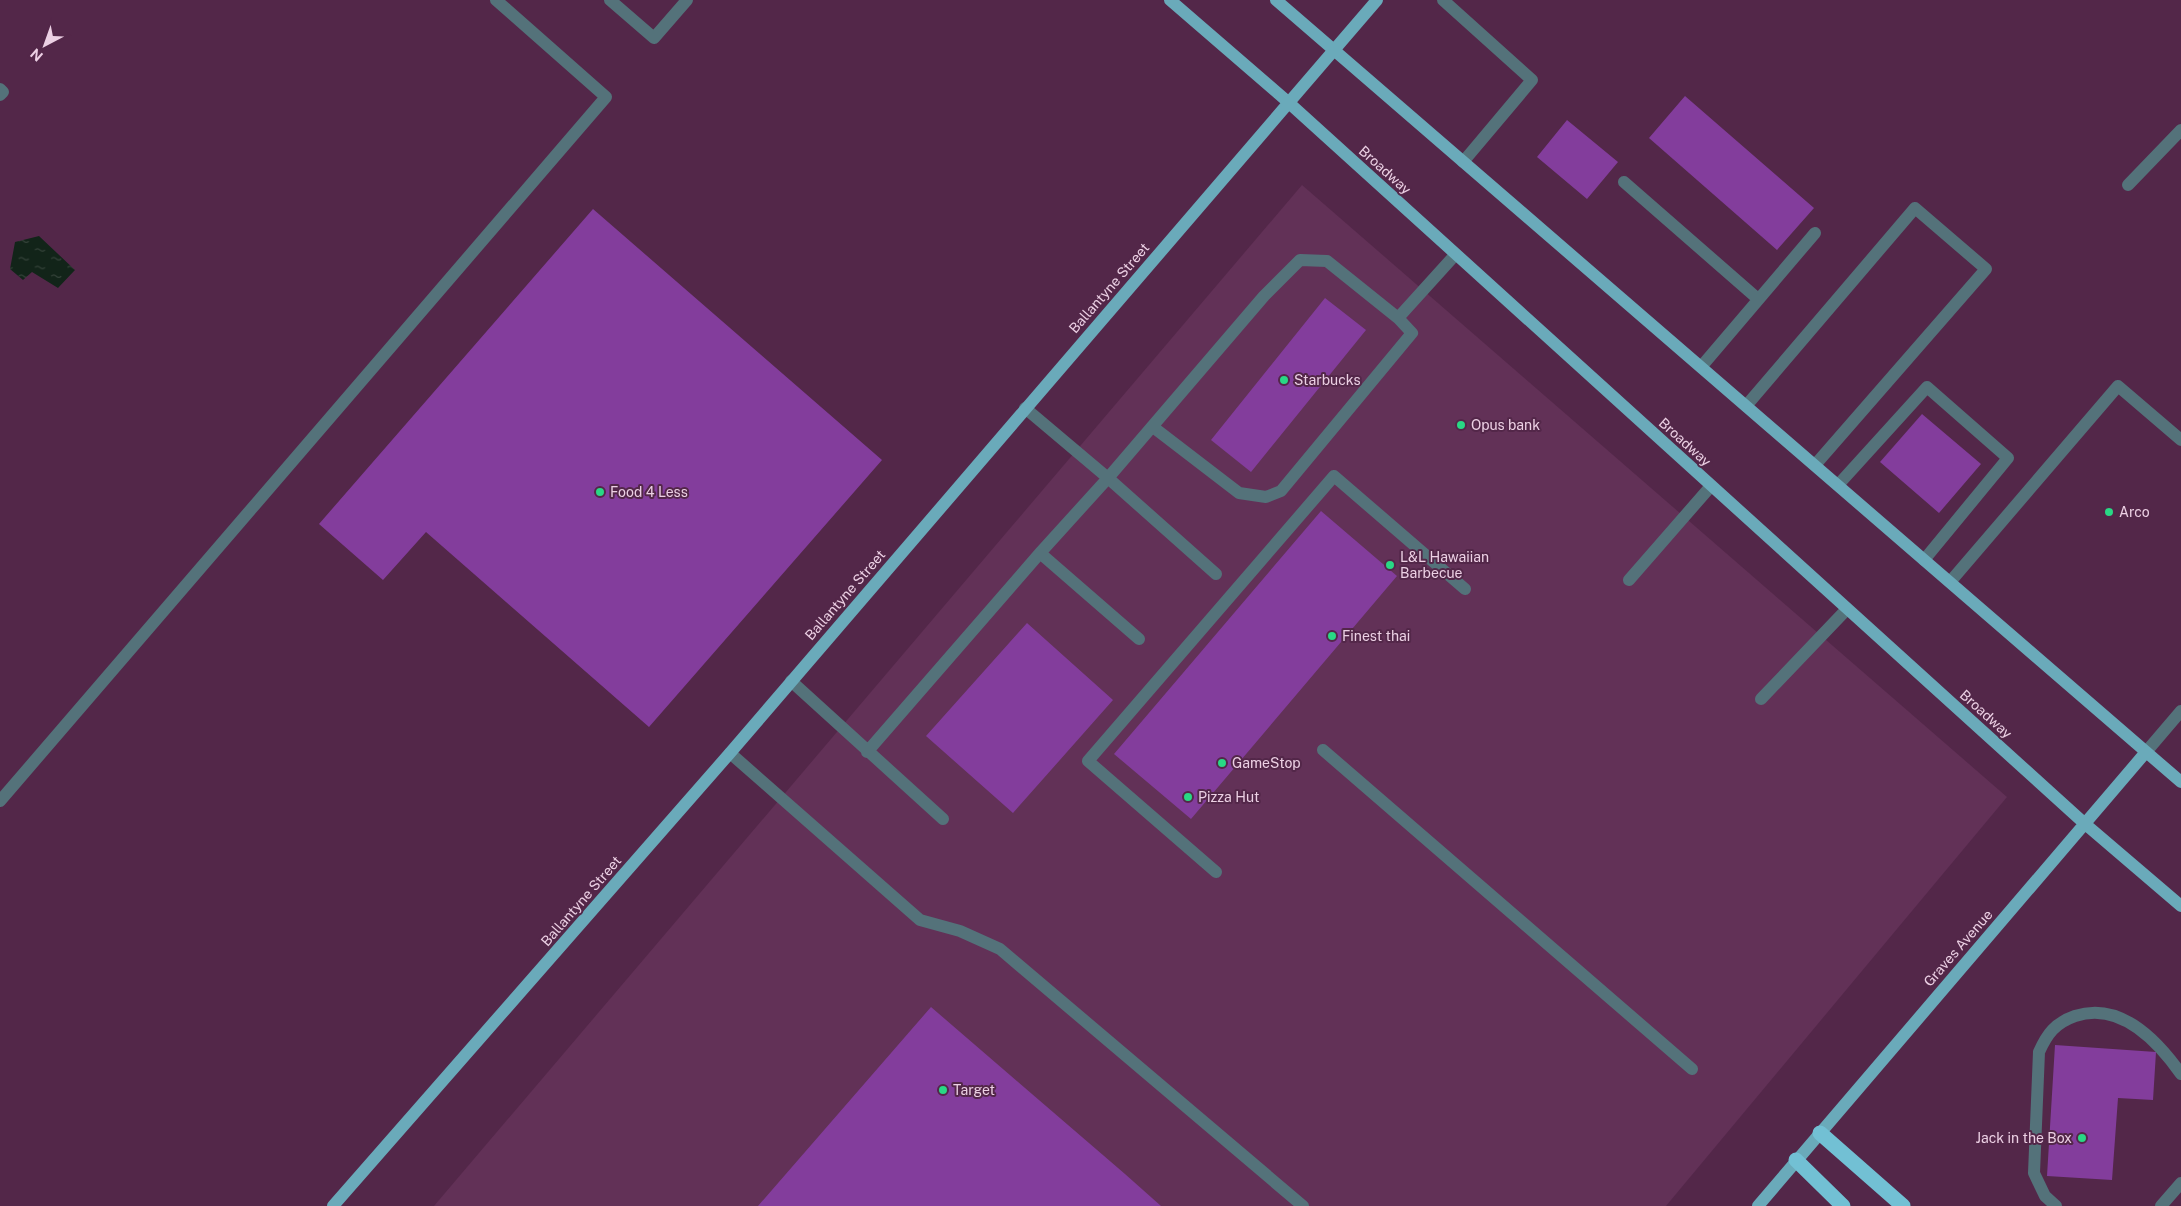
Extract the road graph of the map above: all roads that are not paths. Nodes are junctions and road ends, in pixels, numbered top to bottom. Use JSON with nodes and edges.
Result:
{"nodes":[{"id":1,"x":496,"y":0,"type":"edge"},
{"id":2,"x":610,"y":0,"type":"edge"},
{"id":3,"x":687,"y":0,"type":"edge"},
{"id":4,"x":1170,"y":0,"type":"edge"},
{"id":5,"x":1276,"y":0,"type":"edge"},
{"id":6,"x":1377,"y":0,"type":"edge"},
{"id":7,"x":1442,"y":0,"type":"edge"},
{"id":8,"x":1334,"y":50,"type":"junction"},
{"id":9,"x":0,"y":89,"type":"edge"},
{"id":10,"x":0,"y":96,"type":"edge"},
{"id":11,"x":1288,"y":102,"type":"junction"},
{"id":12,"x":2181,"y":130,"type":"edge"},
{"id":13,"x":1463,"y":162,"type":"junction"},
{"id":14,"x":1624,"y":182,"type":"dead end"},
{"id":15,"x":2128,"y":185,"type":"dead end"},
{"id":16,"x":1815,"y":233,"type":"dead end"},
{"id":17,"x":1455,"y":255,"type":"junction"},
{"id":18,"x":1758,"y":299,"type":"junction"},
{"id":19,"x":1398,"y":318,"type":"junction"},
{"id":20,"x":1701,"y":367,"type":"junction"},
{"id":21,"x":1746,"y":406,"type":"junction"},
{"id":22,"x":1025,"y":408,"type":"junction"},
{"id":23,"x":1153,"y":427,"type":"junction"},
{"id":24,"x":2181,"y":440,"type":"edge"},
{"id":25,"x":1815,"y":465,"type":"junction"},
{"id":26,"x":1108,"y":478,"type":"junction"},
{"id":27,"x":1838,"y":485,"type":"junction"},
{"id":28,"x":1712,"y":486,"type":"junction"},
{"id":29,"x":1040,"y":553,"type":"junction"},
{"id":30,"x":1924,"y":560,"type":"junction"},
{"id":31,"x":1216,"y":574,"type":"dead end"},
{"id":32,"x":1629,"y":580,"type":"dead end"},
{"id":33,"x":1950,"y":582,"type":"junction"},
{"id":34,"x":1465,"y":589,"type":"dead end"},
{"id":35,"x":1847,"y":609,"type":"junction"},
{"id":36,"x":1139,"y":639,"type":"dead end"},
{"id":37,"x":791,"y":681,"type":"junction"},
{"id":38,"x":1760,"y":699,"type":"dead end"},
{"id":39,"x":2181,"y":711,"type":"edge"},
{"id":40,"x":1323,"y":750,"type":"dead end"},
{"id":41,"x":867,"y":752,"type":"junction"},
{"id":42,"x":2146,"y":752,"type":"junction"},
{"id":43,"x":730,"y":753,"type":"junction"},
{"id":44,"x":2181,"y":782,"type":"edge"},
{"id":45,"x":0,"y":801,"type":"edge"},
{"id":46,"x":944,"y":819,"type":"dead end"},
{"id":47,"x":2084,"y":823,"type":"junction"},
{"id":48,"x":1216,"y":872,"type":"dead end"},
{"id":49,"x":2181,"y":906,"type":"edge"},
{"id":50,"x":1692,"y":1069,"type":"dead end"},
{"id":51,"x":2181,"y":1074,"type":"edge"},
{"id":52,"x":1820,"y":1133,"type":"junction"},
{"id":53,"x":1796,"y":1160,"type":"junction"},
{"id":54,"x":2181,"y":1183,"type":"edge"},
{"id":55,"x":333,"y":1206,"type":"edge"},
{"id":56,"x":1303,"y":1206,"type":"edge"},
{"id":57,"x":1758,"y":1206,"type":"edge"},
{"id":58,"x":1843,"y":1206,"type":"edge"},
{"id":59,"x":1903,"y":1206,"type":"edge"},
{"id":60,"x":2056,"y":1206,"type":"edge"},
{"id":61,"x":2162,"y":1206,"type":"edge"}],
"edges":[{"from":1,"to":45,"type":"street"},
{"from":2,"to":3,"type":"street"},
{"from":4,"to":11,"type":"main road","name":"Broadway"},
{"from":5,"to":8,"type":"main road"},
{"from":6,"to":8,"type":"main road","name":"Ballantyne Street"},
{"from":7,"to":13,"type":"street"},
{"from":8,"to":11,"type":"main road","name":"Ballantyne Street"},
{"from":8,"to":13,"type":"main road"},
{"from":9,"to":10,"type":"street"},
{"from":11,"to":17,"type":"main road","name":"Broadway"},
{"from":11,"to":22,"type":"main road","name":"Ballantyne Street"},
{"from":12,"to":15,"type":"street"},
{"from":13,"to":20,"type":"main road"},
{"from":14,"to":18,"type":"street"},
{"from":16,"to":18,"type":"street"},
{"from":17,"to":19,"type":"street"},
{"from":17,"to":28,"type":"main road","name":"Broadway"},
{"from":18,"to":20,"type":"street"},
{"from":19,"to":23,"type":"street"},
{"from":19,"to":23,"type":"street"},
{"from":20,"to":21,"type":"main road"},
{"from":21,"to":25,"type":"main road"},
{"from":21,"to":25,"type":"street"},
{"from":22,"to":26,"type":"street"},
{"from":22,"to":37,"type":"main road","name":"Ballantyne Street"},
{"from":23,"to":26,"type":"street"},
{"from":24,"to":33,"type":"street"},
{"from":25,"to":27,"type":"main road"},
{"from":26,"to":29,"type":"street"},
{"from":26,"to":31,"type":"street"},
{"from":27,"to":30,"type":"main road"},
{"from":27,"to":30,"type":"street"},
{"from":28,"to":32,"type":"street"},
{"from":28,"to":35,"type":"main road","name":"Broadway"},
{"from":29,"to":36,"type":"street"},
{"from":29,"to":41,"type":"street"},
{"from":30,"to":33,"type":"main road"},
{"from":33,"to":42,"type":"main road"},
{"from":34,"to":48,"type":"street"},
{"from":35,"to":38,"type":"street"},
{"from":35,"to":47,"type":"main road","name":"Broadway"},
{"from":37,"to":41,"type":"street"},
{"from":37,"to":43,"type":"main road","name":"Ballantyne Street"},
{"from":39,"to":42,"type":"street","name":"Graves Avenue"},
{"from":40,"to":50,"type":"street"},
{"from":41,"to":46,"type":"street"},
{"from":42,"to":44,"type":"main road"},
{"from":42,"to":47,"type":"main road","name":"Graves Avenue"},
{"from":43,"to":55,"type":"main road","name":"Ballantyne Street"},
{"from":43,"to":56,"type":"street"},
{"from":47,"to":49,"type":"main road","name":"Broadway"},
{"from":47,"to":52,"type":"main road","name":"Graves Avenue"},
{"from":51,"to":60,"type":"street"},
{"from":52,"to":53,"type":"main road","name":"Graves Avenue"},
{"from":52,"to":59,"type":"highway"},
{"from":53,"to":57,"type":"main road","name":"Graves Avenue"},
{"from":53,"to":58,"type":"highway"},
{"from":54,"to":61,"type":"street"}]}
